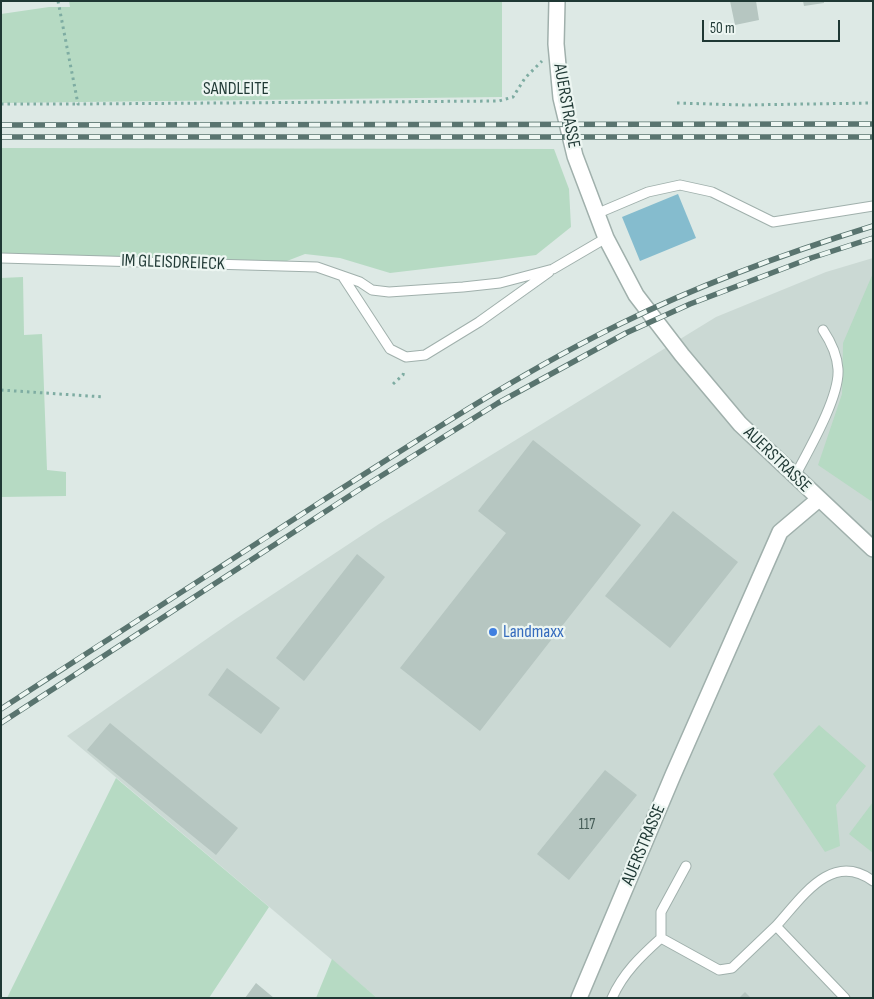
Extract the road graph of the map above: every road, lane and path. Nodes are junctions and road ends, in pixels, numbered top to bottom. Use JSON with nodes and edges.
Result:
{"nodes":[{"id":1,"x":58,"y":1,"type":"edge"},
{"id":2,"x":557,"y":1,"type":"edge"},
{"id":3,"x":556,"y":50,"type":"junction"},
{"id":4,"x":873,"y":102,"type":"edge"},
{"id":5,"x":677,"y":103,"type":"dead end"},
{"id":6,"x":1,"y":104,"type":"edge"},
{"id":7,"x":78,"y":104,"type":"junction"},
{"id":8,"x":873,"y":206,"type":"edge"},
{"id":9,"x":596,"y":214,"type":"junction"},
{"id":10,"x":606,"y":238,"type":"junction"},
{"id":11,"x":1,"y":258,"type":"edge"},
{"id":12,"x":553,"y":269,"type":"junction"},
{"id":13,"x":343,"y":276,"type":"junction"},
{"id":14,"x":823,"y":330,"type":"dead end"},
{"id":15,"x":1,"y":390,"type":"edge"},
{"id":16,"x":104,"y":397,"type":"dead end"},
{"id":17,"x":795,"y":476,"type":"junction"},
{"id":18,"x":819,"y":499,"type":"junction"},
{"id":19,"x":873,"y":550,"type":"edge"},
{"id":20,"x":686,"y":866,"type":"dead end"},
{"id":21,"x":873,"y":881,"type":"edge"},
{"id":22,"x":776,"y":926,"type":"junction"},
{"id":23,"x":661,"y":938,"type":"junction"},
{"id":24,"x":580,"y":998,"type":"edge"},
{"id":25,"x":612,"y":998,"type":"edge"},
{"id":26,"x":845,"y":998,"type":"edge"}],
"edges":[{"from":1,"to":7,"type":"path"},
{"from":2,"to":3,"type":"street","name":"AUERSTRASSE"},
{"from":3,"to":7,"type":"path","name":"SANDLEITE"},
{"from":3,"to":9,"type":"street","name":"AUERSTRASSE"},
{"from":4,"to":5,"type":"path"},
{"from":6,"to":7,"type":"path","name":"SANDLEITE"},
{"from":8,"to":9,"type":"lane"},
{"from":9,"to":10,"type":"street","name":"AUERSTRASSE"},
{"from":10,"to":12,"type":"lane","name":"IM GLEISDREIECK"},
{"from":10,"to":17,"type":"street","name":"AUERSTRASSE"},
{"from":11,"to":13,"type":"lane","name":"IM GLEISDREIECK"},
{"from":12,"to":13,"type":"lane","name":"IM GLEISDREIECK"},
{"from":12,"to":13,"type":"lane","name":"IM GLEISDREIECK"},
{"from":14,"to":17,"type":"lane"},
{"from":15,"to":16,"type":"path"},
{"from":17,"to":18,"type":"street","name":"AUERSTRASSE"},
{"from":18,"to":19,"type":"street"},
{"from":18,"to":24,"type":"street","name":"AUERSTRASSE"},
{"from":20,"to":23,"type":"lane"},
{"from":21,"to":22,"type":"lane"},
{"from":22,"to":23,"type":"lane"},
{"from":22,"to":26,"type":"lane"},
{"from":23,"to":25,"type":"lane"}]}
